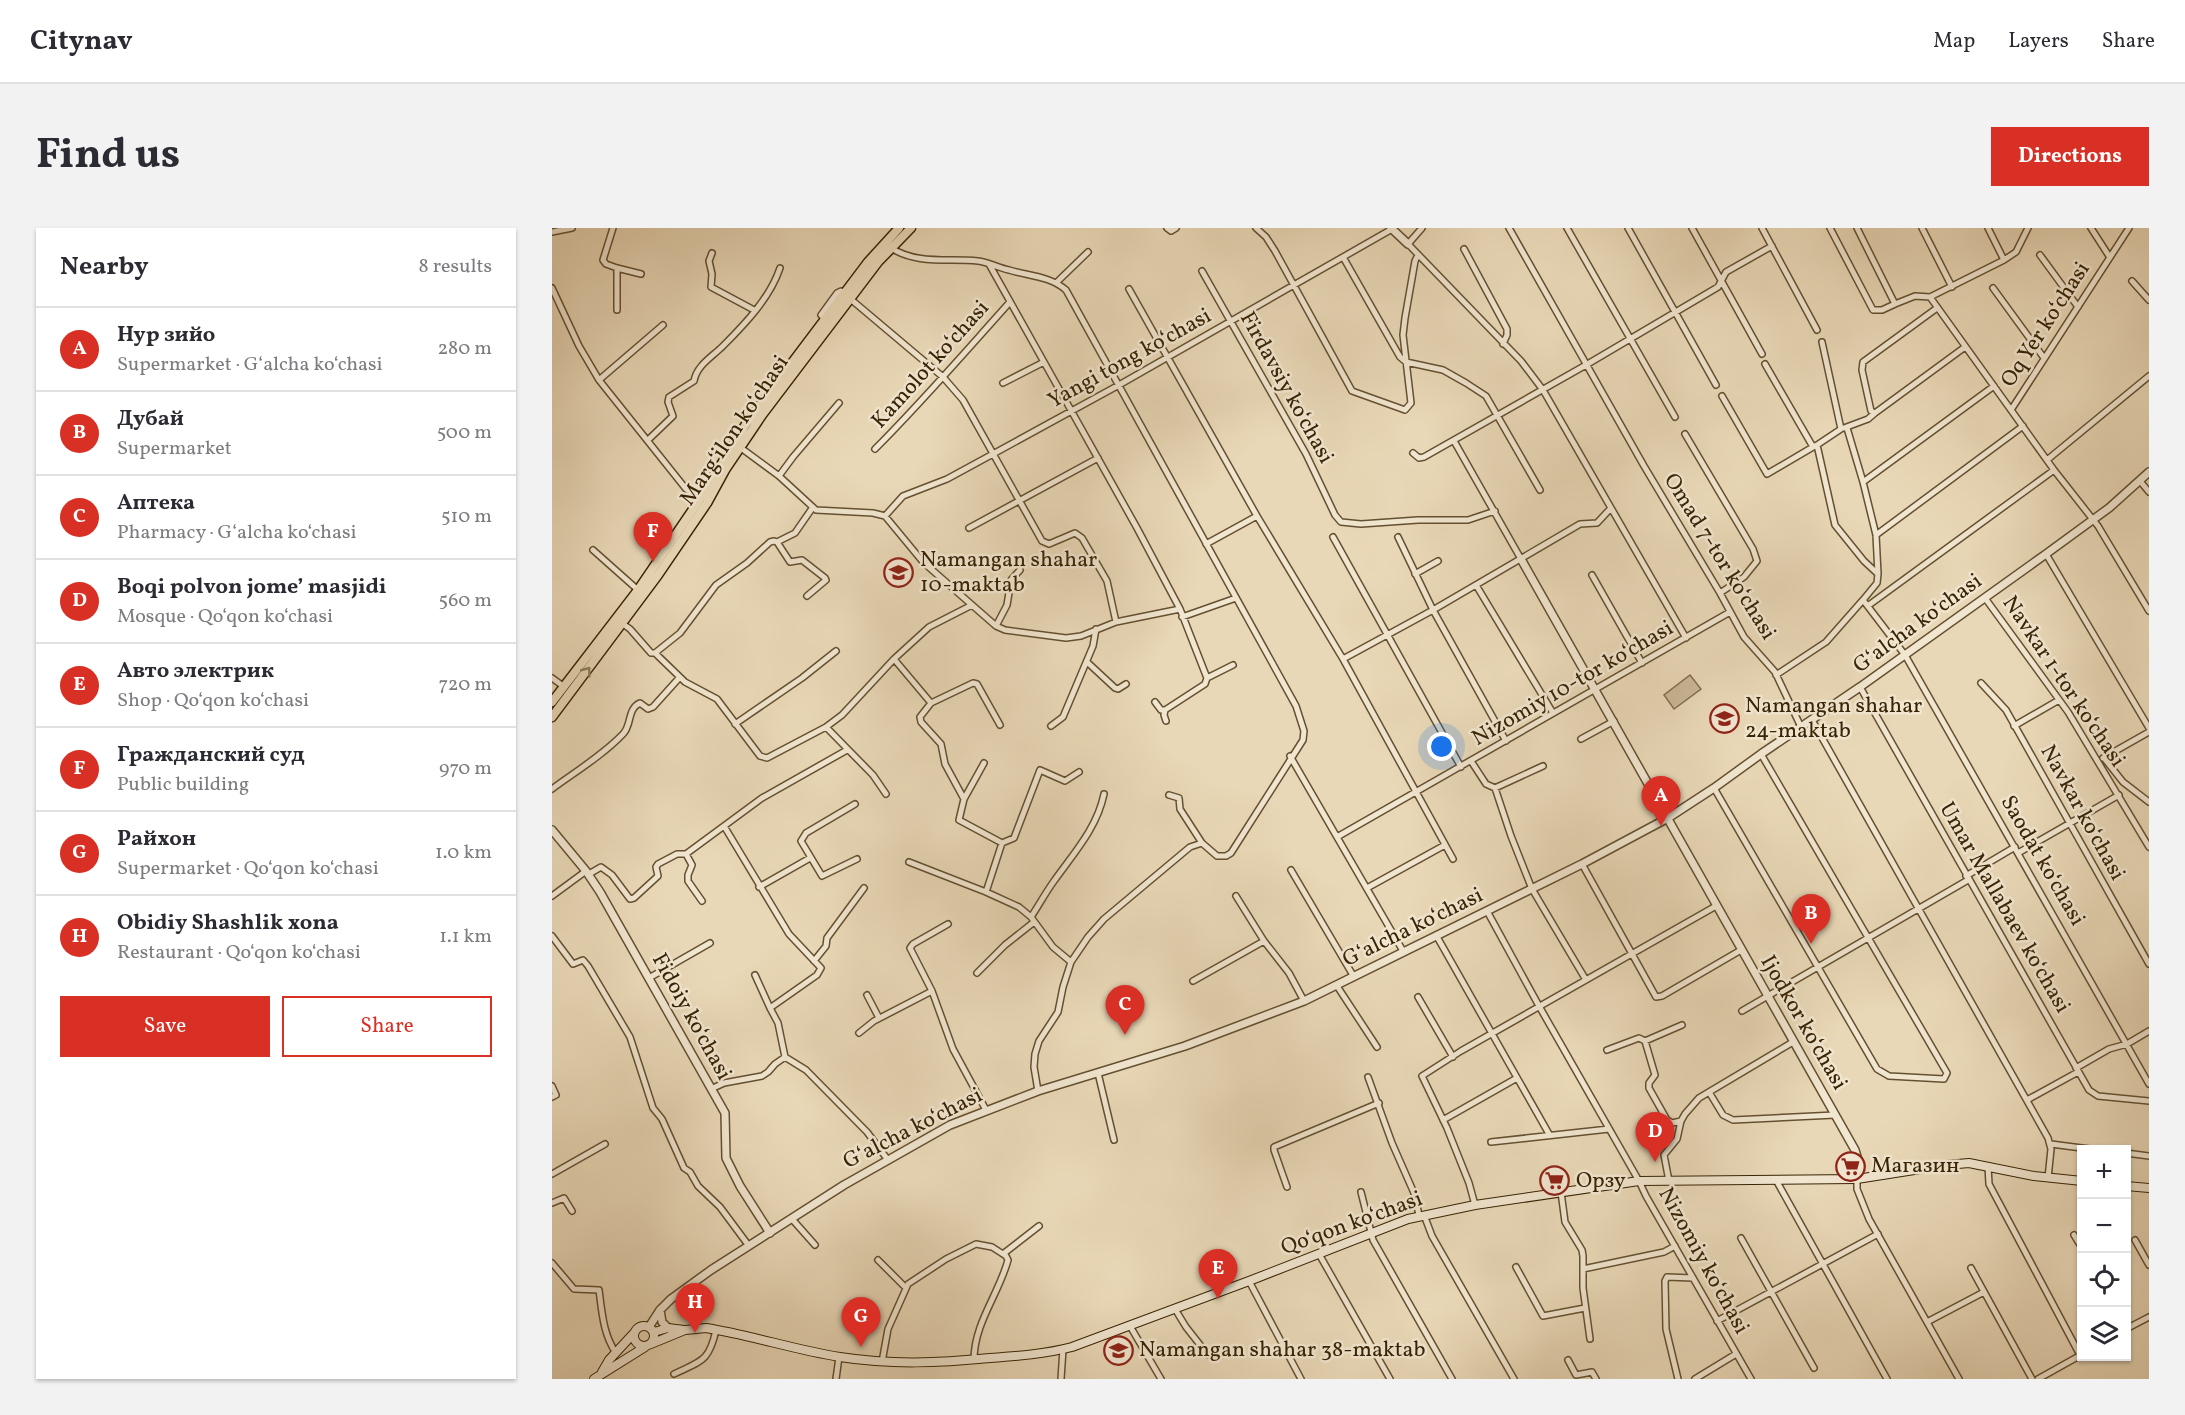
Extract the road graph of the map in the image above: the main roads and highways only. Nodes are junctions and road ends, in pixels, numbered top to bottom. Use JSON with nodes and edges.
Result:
{"nodes":[{"id":1,"x":899,"y":228,"type":"edge"},
{"id":2,"x":911,"y":228,"type":"edge"},
{"id":3,"x":848,"y":296,"type":"junction"},
{"id":4,"x":704,"y":501,"type":"junction"},
{"id":5,"x":552,"y":702,"type":"edge"},
{"id":6,"x":552,"y":717,"type":"edge"},
{"id":7,"x":2077,"y":1181,"type":"edge"},
{"id":8,"x":2131,"y":1186,"type":"edge"},
{"id":9,"x":2149,"y":1188,"type":"edge"},
{"id":10,"x":651,"y":1329,"type":"junction"},
{"id":11,"x":685,"y":1330,"type":"junction"},
{"id":12,"x":634,"y":1333,"type":"junction"},
{"id":13,"x":648,"y":1345,"type":"junction"},
{"id":14,"x":602,"y":1372,"type":"junction"},
{"id":15,"x":594,"y":1379,"type":"edge"}],
"edges":[{"from":1,"to":3,"type":"main road","name":"Margʻilon koʻchasi"},
{"from":2,"to":3,"type":"main road","name":"Margʻilon koʻchasi"},
{"from":3,"to":4,"type":"main road","name":"Margʻilon koʻchasi"},
{"from":3,"to":4,"type":"main road","name":"Margʻilon koʻchasi"},
{"from":4,"to":5,"type":"main road","name":"Margʻilon koʻchasi"},
{"from":6,"to":4,"type":"main road","name":"Margʻilon koʻchasi","one_way":true},
{"from":7,"to":11,"type":"main road","name":"Qoʻqon koʻchasi"},
{"from":8,"to":9,"type":"main road"},
{"from":10,"to":11,"type":"main road","name":"Qoʻqon koʻchasi"},
{"from":10,"to":12,"type":"main road"},
{"from":10,"to":13,"type":"main road"},
{"from":11,"to":13,"type":"main road","name":"Qoʻqon koʻchasi"},
{"from":12,"to":13,"type":"main road"},
{"from":12,"to":14,"type":"main road","name":"Qoʻqon koʻchasi"},
{"from":13,"to":14,"type":"main road","name":"Qoʻqon koʻchasi"},
{"from":14,"to":15,"type":"main road","name":"Qoʻqon koʻchasi"}]}
